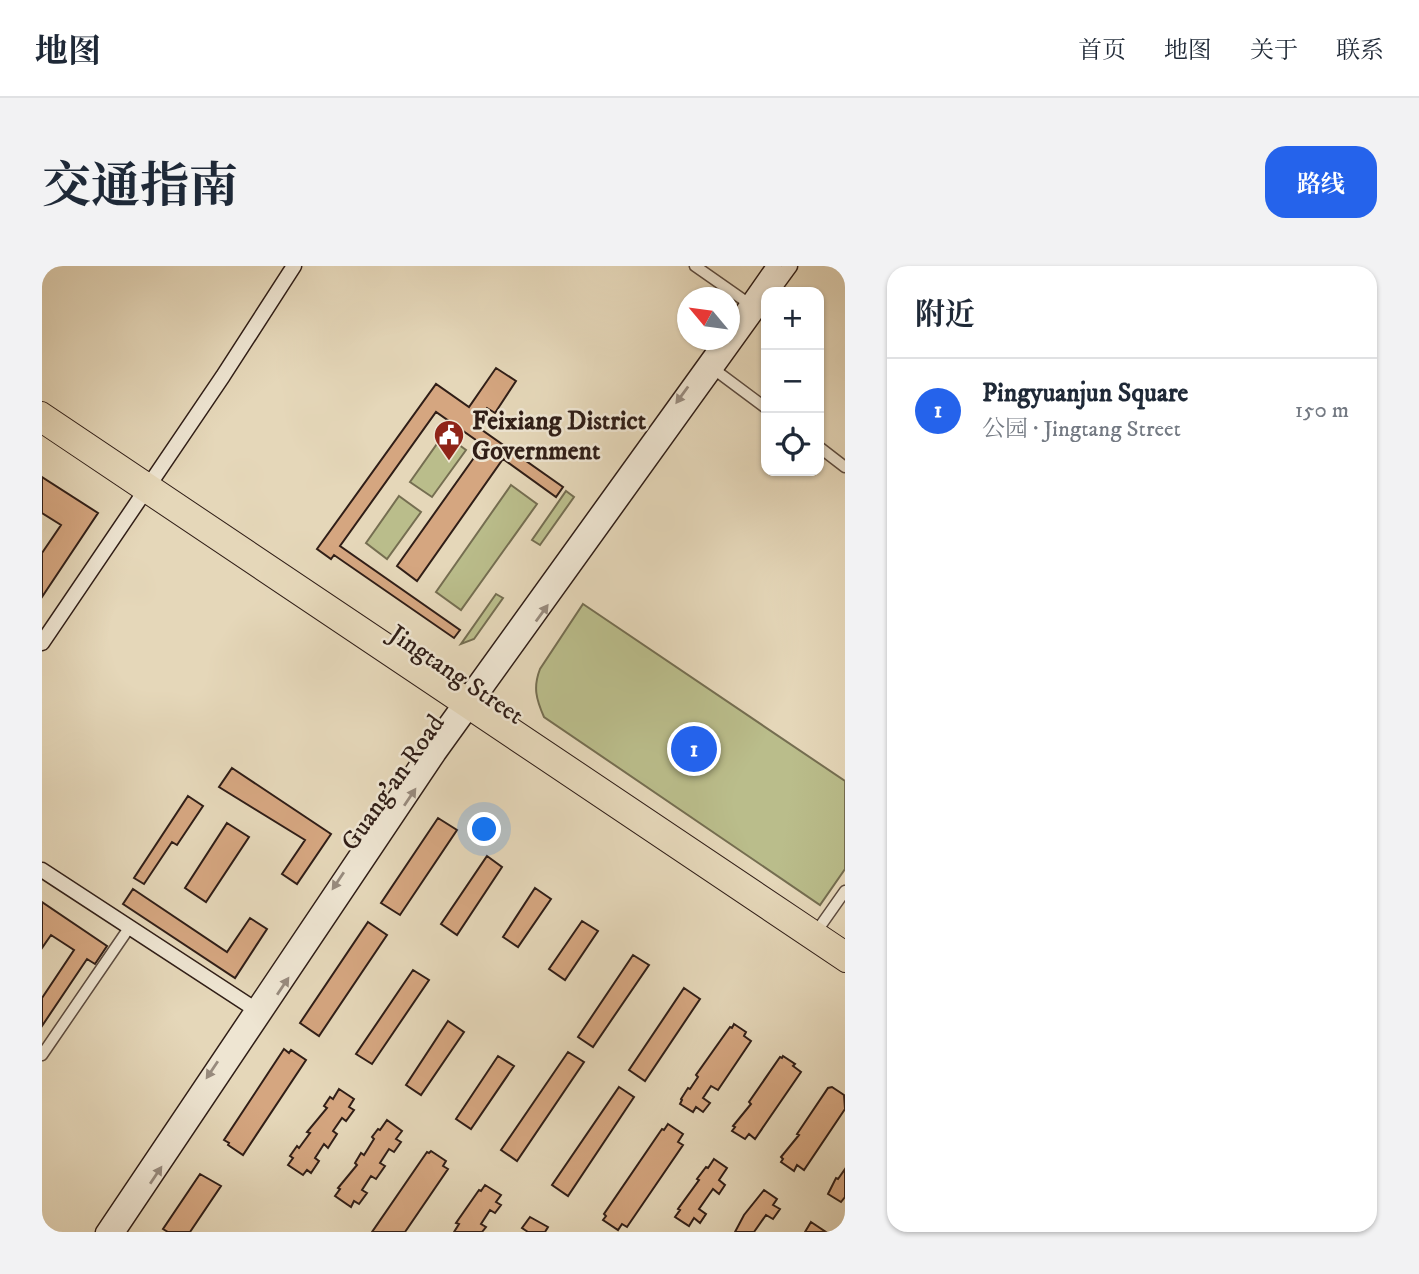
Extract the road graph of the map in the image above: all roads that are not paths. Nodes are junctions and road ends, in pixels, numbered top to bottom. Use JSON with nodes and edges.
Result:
{"nodes":[{"id":1,"x":294,"y":266,"type":"edge"},
{"id":2,"x":695,"y":266,"type":"edge"},
{"id":3,"x":774,"y":266,"type":"edge"},
{"id":4,"x":790,"y":266,"type":"edge"},
{"id":5,"x":775,"y":287,"type":"edge"},
{"id":6,"x":748,"y":303,"type":"junction"},
{"id":7,"x":761,"y":306,"type":"edge"},
{"id":8,"x":740,"y":315,"type":"edge"},
{"id":9,"x":715,"y":350,"type":"edge"},
{"id":10,"x":715,"y":370,"type":"junction"},
{"id":11,"x":761,"y":404,"type":"edge"},
{"id":12,"x":42,"y":410,"type":"edge"},
{"id":13,"x":42,"y":425,"type":"edge"},
{"id":14,"x":824,"y":451,"type":"edge"},
{"id":15,"x":845,"y":467,"type":"edge"},
{"id":16,"x":147,"y":488,"type":"junction"},
{"id":17,"x":42,"y":643,"type":"edge"},
{"id":18,"x":468,"y":703,"type":"junction"},
{"id":19,"x":42,"y":870,"type":"edge"},
{"id":20,"x":845,"y":891,"type":"edge"},
{"id":21,"x":129,"y":928,"type":"junction"},
{"id":22,"x":814,"y":935,"type":"junction"},
{"id":23,"x":845,"y":948,"type":"edge"},
{"id":24,"x":845,"y":964,"type":"edge"},
{"id":25,"x":253,"y":1008,"type":"junction"},
{"id":26,"x":42,"y":1055,"type":"edge"},
{"id":27,"x":103,"y":1232,"type":"edge"},
{"id":28,"x":118,"y":1232,"type":"edge"}],
"edges":[{"from":1,"to":16,"type":"main road"},
{"from":2,"to":6,"type":"street"},
{"from":3,"to":6,"type":"main road"},
{"from":4,"to":5,"type":"main road"},
{"from":6,"to":8,"type":"main road"},
{"from":7,"to":10,"type":"main road","name":"Guang'an Road"},
{"from":9,"to":18,"type":"main road","name":"Guang'an Road","one_way":true},
{"from":10,"to":11,"type":"street"},
{"from":18,"to":10,"type":"main road","name":"Guang'an Road","one_way":true},
{"from":12,"to":16,"type":"main road","name":"Jingtang Street"},
{"from":13,"to":16,"type":"main road","name":"Jingtang Street"},
{"from":14,"to":15,"type":"street"},
{"from":16,"to":17,"type":"main road"},
{"from":16,"to":18,"type":"main road","name":"Jingtang Street"},
{"from":18,"to":22,"type":"main road","name":"Jingtang Street"},
{"from":18,"to":25,"type":"main road","name":"Guang'an Road","one_way":true},
{"from":28,"to":18,"type":"main road","name":"Guang'an Road","one_way":true},
{"from":19,"to":21,"type":"main road"},
{"from":20,"to":22,"type":"street"},
{"from":21,"to":25,"type":"main road"},
{"from":21,"to":26,"type":"street"},
{"from":22,"to":23,"type":"main road","name":"Jingtang Street"},
{"from":22,"to":24,"type":"main road","name":"Jingtang Street"},
{"from":25,"to":27,"type":"main road","name":"Guang'an Road","one_way":true}]}
